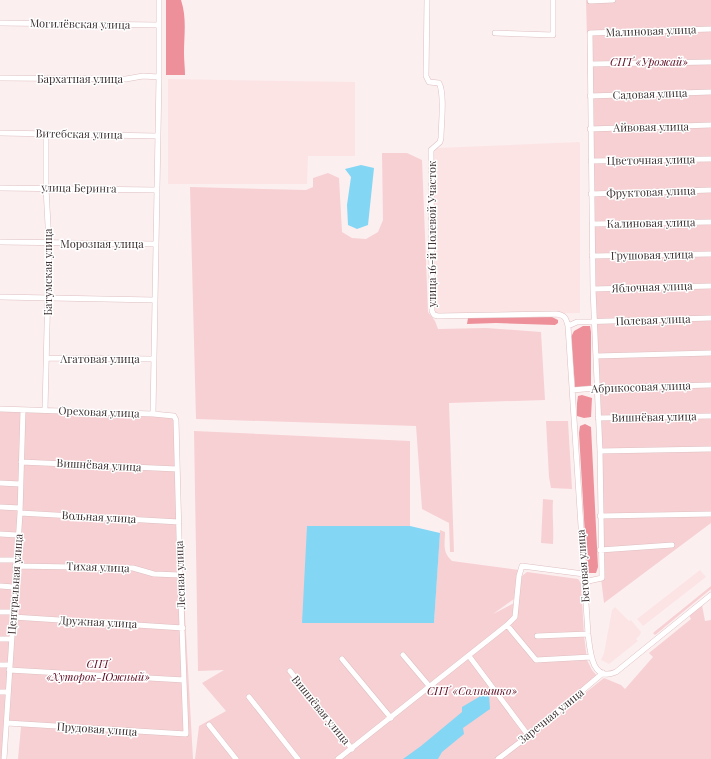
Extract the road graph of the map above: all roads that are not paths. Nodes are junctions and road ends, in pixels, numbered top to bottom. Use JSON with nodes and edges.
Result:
{"nodes":[{"id":1,"x":159,"y":0,"type":"edge"},
{"id":2,"x":427,"y":0,"type":"edge"},
{"id":3,"x":553,"y":0,"type":"edge"},
{"id":4,"x":613,"y":0,"type":"edge"},
{"id":5,"x":590,"y":1,"type":"edge"},
{"id":6,"x":0,"y":23,"type":"edge"},
{"id":7,"x":159,"y":25,"type":"junction"},
{"id":8,"x":711,"y":29,"type":"edge"},
{"id":9,"x":495,"y":33,"type":"dead end"},
{"id":10,"x":711,"y":62,"type":"edge"},
{"id":11,"x":591,"y":64,"type":"junction"},
{"id":12,"x":159,"y":77,"type":"junction"},
{"id":13,"x":0,"y":78,"type":"edge"},
{"id":14,"x":711,"y":92,"type":"edge"},
{"id":15,"x":590,"y":96,"type":"junction"},
{"id":16,"x":711,"y":125,"type":"edge"},
{"id":17,"x":590,"y":128,"type":"junction"},
{"id":18,"x":0,"y":133,"type":"edge"},
{"id":19,"x":46,"y":133,"type":"junction"},
{"id":20,"x":157,"y":136,"type":"junction"},
{"id":21,"x":711,"y":159,"type":"edge"},
{"id":22,"x":591,"y":161,"type":"junction"},
{"id":23,"x":0,"y":188,"type":"edge"},
{"id":24,"x":46,"y":188,"type":"junction"},
{"id":25,"x":157,"y":190,"type":"junction"},
{"id":26,"x":711,"y":190,"type":"edge"},
{"id":27,"x":591,"y":194,"type":"junction"},
{"id":28,"x":711,"y":222,"type":"edge"},
{"id":29,"x":592,"y":224,"type":"junction"},
{"id":30,"x":0,"y":242,"type":"edge"},
{"id":31,"x":49,"y":244,"type":"junction"},
{"id":32,"x":156,"y":244,"type":"junction"},
{"id":33,"x":711,"y":254,"type":"edge"},
{"id":34,"x":592,"y":256,"type":"junction"},
{"id":35,"x":711,"y":286,"type":"edge"},
{"id":36,"x":593,"y":289,"type":"junction"},
{"id":37,"x":0,"y":297,"type":"edge"},
{"id":38,"x":48,"y":298,"type":"junction"},
{"id":39,"x":155,"y":300,"type":"junction"},
{"id":40,"x":566,"y":318,"type":"joint"},
{"id":41,"x":711,"y":318,"type":"edge"},
{"id":42,"x":594,"y":321,"type":"junction"},
{"id":43,"x":568,"y":326,"type":"junction"},
{"id":44,"x":711,"y":353,"type":"edge"},
{"id":45,"x":596,"y":356,"type":"junction"},
{"id":46,"x":46,"y":358,"type":"junction"},
{"id":47,"x":153,"y":359,"type":"junction"},
{"id":48,"x":711,"y":385,"type":"edge"},
{"id":49,"x":597,"y":388,"type":"junction"},
{"id":50,"x":572,"y":390,"type":"junction"},
{"id":51,"x":0,"y":409,"type":"edge"},
{"id":52,"x":24,"y":410,"type":"junction"},
{"id":53,"x":45,"y":410,"type":"junction"},
{"id":54,"x":153,"y":414,"type":"junction"},
{"id":55,"x":174,"y":416,"type":"joint"},
{"id":56,"x":711,"y":416,"type":"edge"},
{"id":57,"x":598,"y":418,"type":"junction"},
{"id":58,"x":711,"y":449,"type":"edge"},
{"id":59,"x":600,"y":451,"type":"junction"},
{"id":60,"x":21,"y":462,"type":"junction"},
{"id":61,"x":177,"y":469,"type":"junction"},
{"id":62,"x":0,"y":483,"type":"edge"},
{"id":63,"x":20,"y":484,"type":"junction"},
{"id":64,"x":0,"y":507,"type":"edge"},
{"id":65,"x":20,"y":510,"type":"junction"},
{"id":66,"x":711,"y":514,"type":"edge"},
{"id":67,"x":600,"y":516,"type":"junction"},
{"id":68,"x":179,"y":522,"type":"junction"},
{"id":69,"x":0,"y":534,"type":"edge"},
{"id":70,"x":18,"y":535,"type":"junction"},
{"id":71,"x":672,"y":545,"type":"dead end"},
{"id":72,"x":600,"y":550,"type":"junction"},
{"id":73,"x":0,"y":560,"type":"edge"},
{"id":74,"x":16,"y":563,"type":"junction"},
{"id":75,"x":584,"y":574,"type":"junction"},
{"id":76,"x":180,"y":575,"type":"junction"},
{"id":77,"x":584,"y":582,"type":"junction"},
{"id":78,"x":0,"y":586,"type":"edge"},
{"id":79,"x":14,"y":587,"type":"junction"},
{"id":80,"x":711,"y":595,"type":"edge"},
{"id":81,"x":0,"y":612,"type":"edge"},
{"id":82,"x":13,"y":615,"type":"junction"},
{"id":83,"x":507,"y":625,"type":"junction"},
{"id":84,"x":183,"y":628,"type":"junction"},
{"id":85,"x":588,"y":634,"type":"junction"},
{"id":86,"x":537,"y":636,"type":"dead end"},
{"id":87,"x":0,"y":639,"type":"edge"},
{"id":88,"x":11,"y":639,"type":"junction"},
{"id":89,"x":403,"y":655,"type":"dead end"},
{"id":90,"x":469,"y":656,"type":"junction"},
{"id":91,"x":591,"y":657,"type":"junction"},
{"id":92,"x":342,"y":659,"type":"dead end"},
{"id":93,"x":0,"y":665,"type":"edge"},
{"id":94,"x":10,"y":668,"type":"junction"},
{"id":95,"x":290,"y":670,"type":"dead end"},
{"id":96,"x":603,"y":673,"type":"junction"},
{"id":97,"x":184,"y":680,"type":"junction"},
{"id":98,"x":430,"y":687,"type":"junction"},
{"id":99,"x":0,"y":692,"type":"edge"},
{"id":100,"x":8,"y":692,"type":"junction"},
{"id":101,"x":249,"y":697,"type":"dead end"},
{"id":102,"x":0,"y":718,"type":"edge"},
{"id":103,"x":391,"y":718,"type":"junction"},
{"id":104,"x":7,"y":721,"type":"junction"},
{"id":105,"x":209,"y":725,"type":"dead end"},
{"id":106,"x":186,"y":734,"type":"joint"},
{"id":107,"x":528,"y":735,"type":"junction"},
{"id":108,"x":2,"y":747,"type":"edge"},
{"id":109,"x":352,"y":749,"type":"junction"},
{"id":110,"x":4,"y":759,"type":"edge"},
{"id":111,"x":236,"y":759,"type":"edge"},
{"id":112,"x":298,"y":759,"type":"edge"},
{"id":113,"x":338,"y":759,"type":"edge"},
{"id":114,"x":498,"y":759,"type":"edge"}],
"edges":[{"from":1,"to":7,"type":"street"},
{"from":2,"to":40,"type":"street","name":"улица 16-й Полевой Участок"},
{"from":3,"to":9,"type":"street"},
{"from":4,"to":5,"type":"street"},
{"from":6,"to":7,"type":"street","name":"Могилёвская улица"},
{"from":7,"to":12,"type":"street"},
{"from":8,"to":11,"type":"street","name":"Малиновая улица"},
{"from":10,"to":11,"type":"street"},
{"from":11,"to":15,"type":"street"},
{"from":12,"to":13,"type":"street","name":"Бархатная улица"},
{"from":12,"to":20,"type":"street"},
{"from":14,"to":15,"type":"street","name":"Садовая улица"},
{"from":15,"to":17,"type":"street"},
{"from":16,"to":17,"type":"street","name":"Айвовая улица"},
{"from":17,"to":22,"type":"street"},
{"from":18,"to":19,"type":"street","name":"Витебская улица"},
{"from":19,"to":20,"type":"street","name":"Витебская улица"},
{"from":19,"to":24,"type":"street","name":"Батумская улица"},
{"from":20,"to":25,"type":"street"},
{"from":21,"to":22,"type":"street","name":"Цветочная улица"},
{"from":22,"to":27,"type":"street"},
{"from":23,"to":24,"type":"street","name":"улица Беринга"},
{"from":24,"to":25,"type":"street","name":"улица Беринга"},
{"from":24,"to":31,"type":"street","name":"Батумская улица"},
{"from":25,"to":32,"type":"street"},
{"from":26,"to":27,"type":"street","name":"Фруктовая улица"},
{"from":27,"to":29,"type":"street"},
{"from":28,"to":29,"type":"street","name":"Калиновая улица"},
{"from":29,"to":34,"type":"street"},
{"from":30,"to":31,"type":"street","name":"Морозная улица"},
{"from":31,"to":32,"type":"street","name":"Морозная улица"},
{"from":31,"to":38,"type":"street","name":"Батумская улица"},
{"from":32,"to":39,"type":"street"},
{"from":33,"to":34,"type":"street","name":"Грушовая улица"},
{"from":34,"to":36,"type":"street"},
{"from":35,"to":36,"type":"street","name":"Яблочная улица"},
{"from":36,"to":42,"type":"street"},
{"from":37,"to":38,"type":"street"},
{"from":38,"to":39,"type":"street"},
{"from":38,"to":46,"type":"street","name":"Батумская улица"},
{"from":39,"to":47,"type":"street"},
{"from":40,"to":43,"type":"street","name":"Беговая улица"},
{"from":41,"to":42,"type":"street","name":"Полевая улица"},
{"from":42,"to":43,"type":"street","name":"Полевая улица"},
{"from":42,"to":45,"type":"street"},
{"from":43,"to":50,"type":"street","name":"Беговая улица"},
{"from":44,"to":45,"type":"street"},
{"from":45,"to":49,"type":"street"},
{"from":46,"to":47,"type":"street","name":"Агатовая улица"},
{"from":46,"to":53,"type":"street","name":"Батумская улица"},
{"from":47,"to":54,"type":"street"},
{"from":48,"to":49,"type":"street","name":"Абрикосовая улица"},
{"from":49,"to":50,"type":"street","name":"Абрикосовая улица"},
{"from":49,"to":57,"type":"street"},
{"from":50,"to":75,"type":"street","name":"Беговая улица"},
{"from":51,"to":52,"type":"street","name":"Ореховая улица"},
{"from":52,"to":53,"type":"street","name":"Ореховая улица"},
{"from":52,"to":60,"type":"street","name":"Центральная улица"},
{"from":53,"to":54,"type":"street","name":"Ореховая улица"},
{"from":54,"to":55,"type":"street","name":"Ореховая улица"},
{"from":55,"to":61,"type":"street","name":"Лесная улица"},
{"from":56,"to":57,"type":"street","name":"Вишнёвая улица"},
{"from":57,"to":59,"type":"street"},
{"from":58,"to":59,"type":"street"},
{"from":59,"to":67,"type":"street"},
{"from":60,"to":61,"type":"street","name":"Вишнёвая улица"},
{"from":60,"to":63,"type":"street","name":"Центральная улица"},
{"from":61,"to":68,"type":"street","name":"Лесная улица"},
{"from":62,"to":63,"type":"street"},
{"from":63,"to":65,"type":"street","name":"Центральная улица"},
{"from":64,"to":65,"type":"street","name":"Вольная улица"},
{"from":65,"to":68,"type":"street","name":"Вольная улица"},
{"from":65,"to":70,"type":"street","name":"Центральная улица"},
{"from":66,"to":67,"type":"street"},
{"from":67,"to":72,"type":"street"},
{"from":68,"to":76,"type":"street","name":"Лесная улица"},
{"from":69,"to":70,"type":"street"},
{"from":70,"to":74,"type":"street","name":"Центральная улица"},
{"from":71,"to":72,"type":"street"},
{"from":72,"to":77,"type":"street"},
{"from":73,"to":74,"type":"street","name":"Тихая улица"},
{"from":74,"to":76,"type":"street","name":"Тихая улица"},
{"from":74,"to":79,"type":"street","name":"Центральная улица"},
{"from":75,"to":77,"type":"street","name":"Беговая улица"},
{"from":75,"to":83,"type":"street"},
{"from":76,"to":84,"type":"street","name":"Лесная улица"},
{"from":77,"to":85,"type":"street","name":"Беговая улица"},
{"from":78,"to":79,"type":"street"},
{"from":79,"to":82,"type":"street","name":"Центральная улица"},
{"from":80,"to":96,"type":"street"},
{"from":81,"to":82,"type":"street","name":"Дружная улица"},
{"from":82,"to":84,"type":"street","name":"Дружная улица"},
{"from":82,"to":88,"type":"street","name":"Центральная улица"},
{"from":83,"to":90,"type":"street"},
{"from":83,"to":91,"type":"street"},
{"from":84,"to":97,"type":"street","name":"Лесная улица"},
{"from":85,"to":86,"type":"street"},
{"from":85,"to":91,"type":"street","name":"Беговая улица"},
{"from":87,"to":88,"type":"street"},
{"from":88,"to":94,"type":"street","name":"Центральная улица"},
{"from":89,"to":98,"type":"street"},
{"from":90,"to":98,"type":"street"},
{"from":90,"to":107,"type":"street"},
{"from":91,"to":96,"type":"street","name":"Беговая улица"},
{"from":92,"to":103,"type":"street"},
{"from":93,"to":94,"type":"street"},
{"from":94,"to":97,"type":"street"},
{"from":94,"to":100,"type":"street","name":"Центральная улица"},
{"from":95,"to":109,"type":"street","name":"Вишнёвая улица"},
{"from":96,"to":107,"type":"street","name":"Заречная улица"},
{"from":97,"to":106,"type":"street","name":"Лесная улица"},
{"from":98,"to":103,"type":"street"},
{"from":99,"to":100,"type":"street"},
{"from":100,"to":104,"type":"street","name":"Центральная улица"},
{"from":101,"to":112,"type":"street"},
{"from":102,"to":104,"type":"street"},
{"from":103,"to":109,"type":"street"},
{"from":104,"to":106,"type":"street","name":"Прудовая улица"},
{"from":104,"to":108,"type":"street","name":"Центральная улица"},
{"from":105,"to":111,"type":"street"},
{"from":107,"to":114,"type":"street","name":"Заречная улица"},
{"from":108,"to":110,"type":"street","name":"Центральная улица"},
{"from":109,"to":113,"type":"street"}]}
